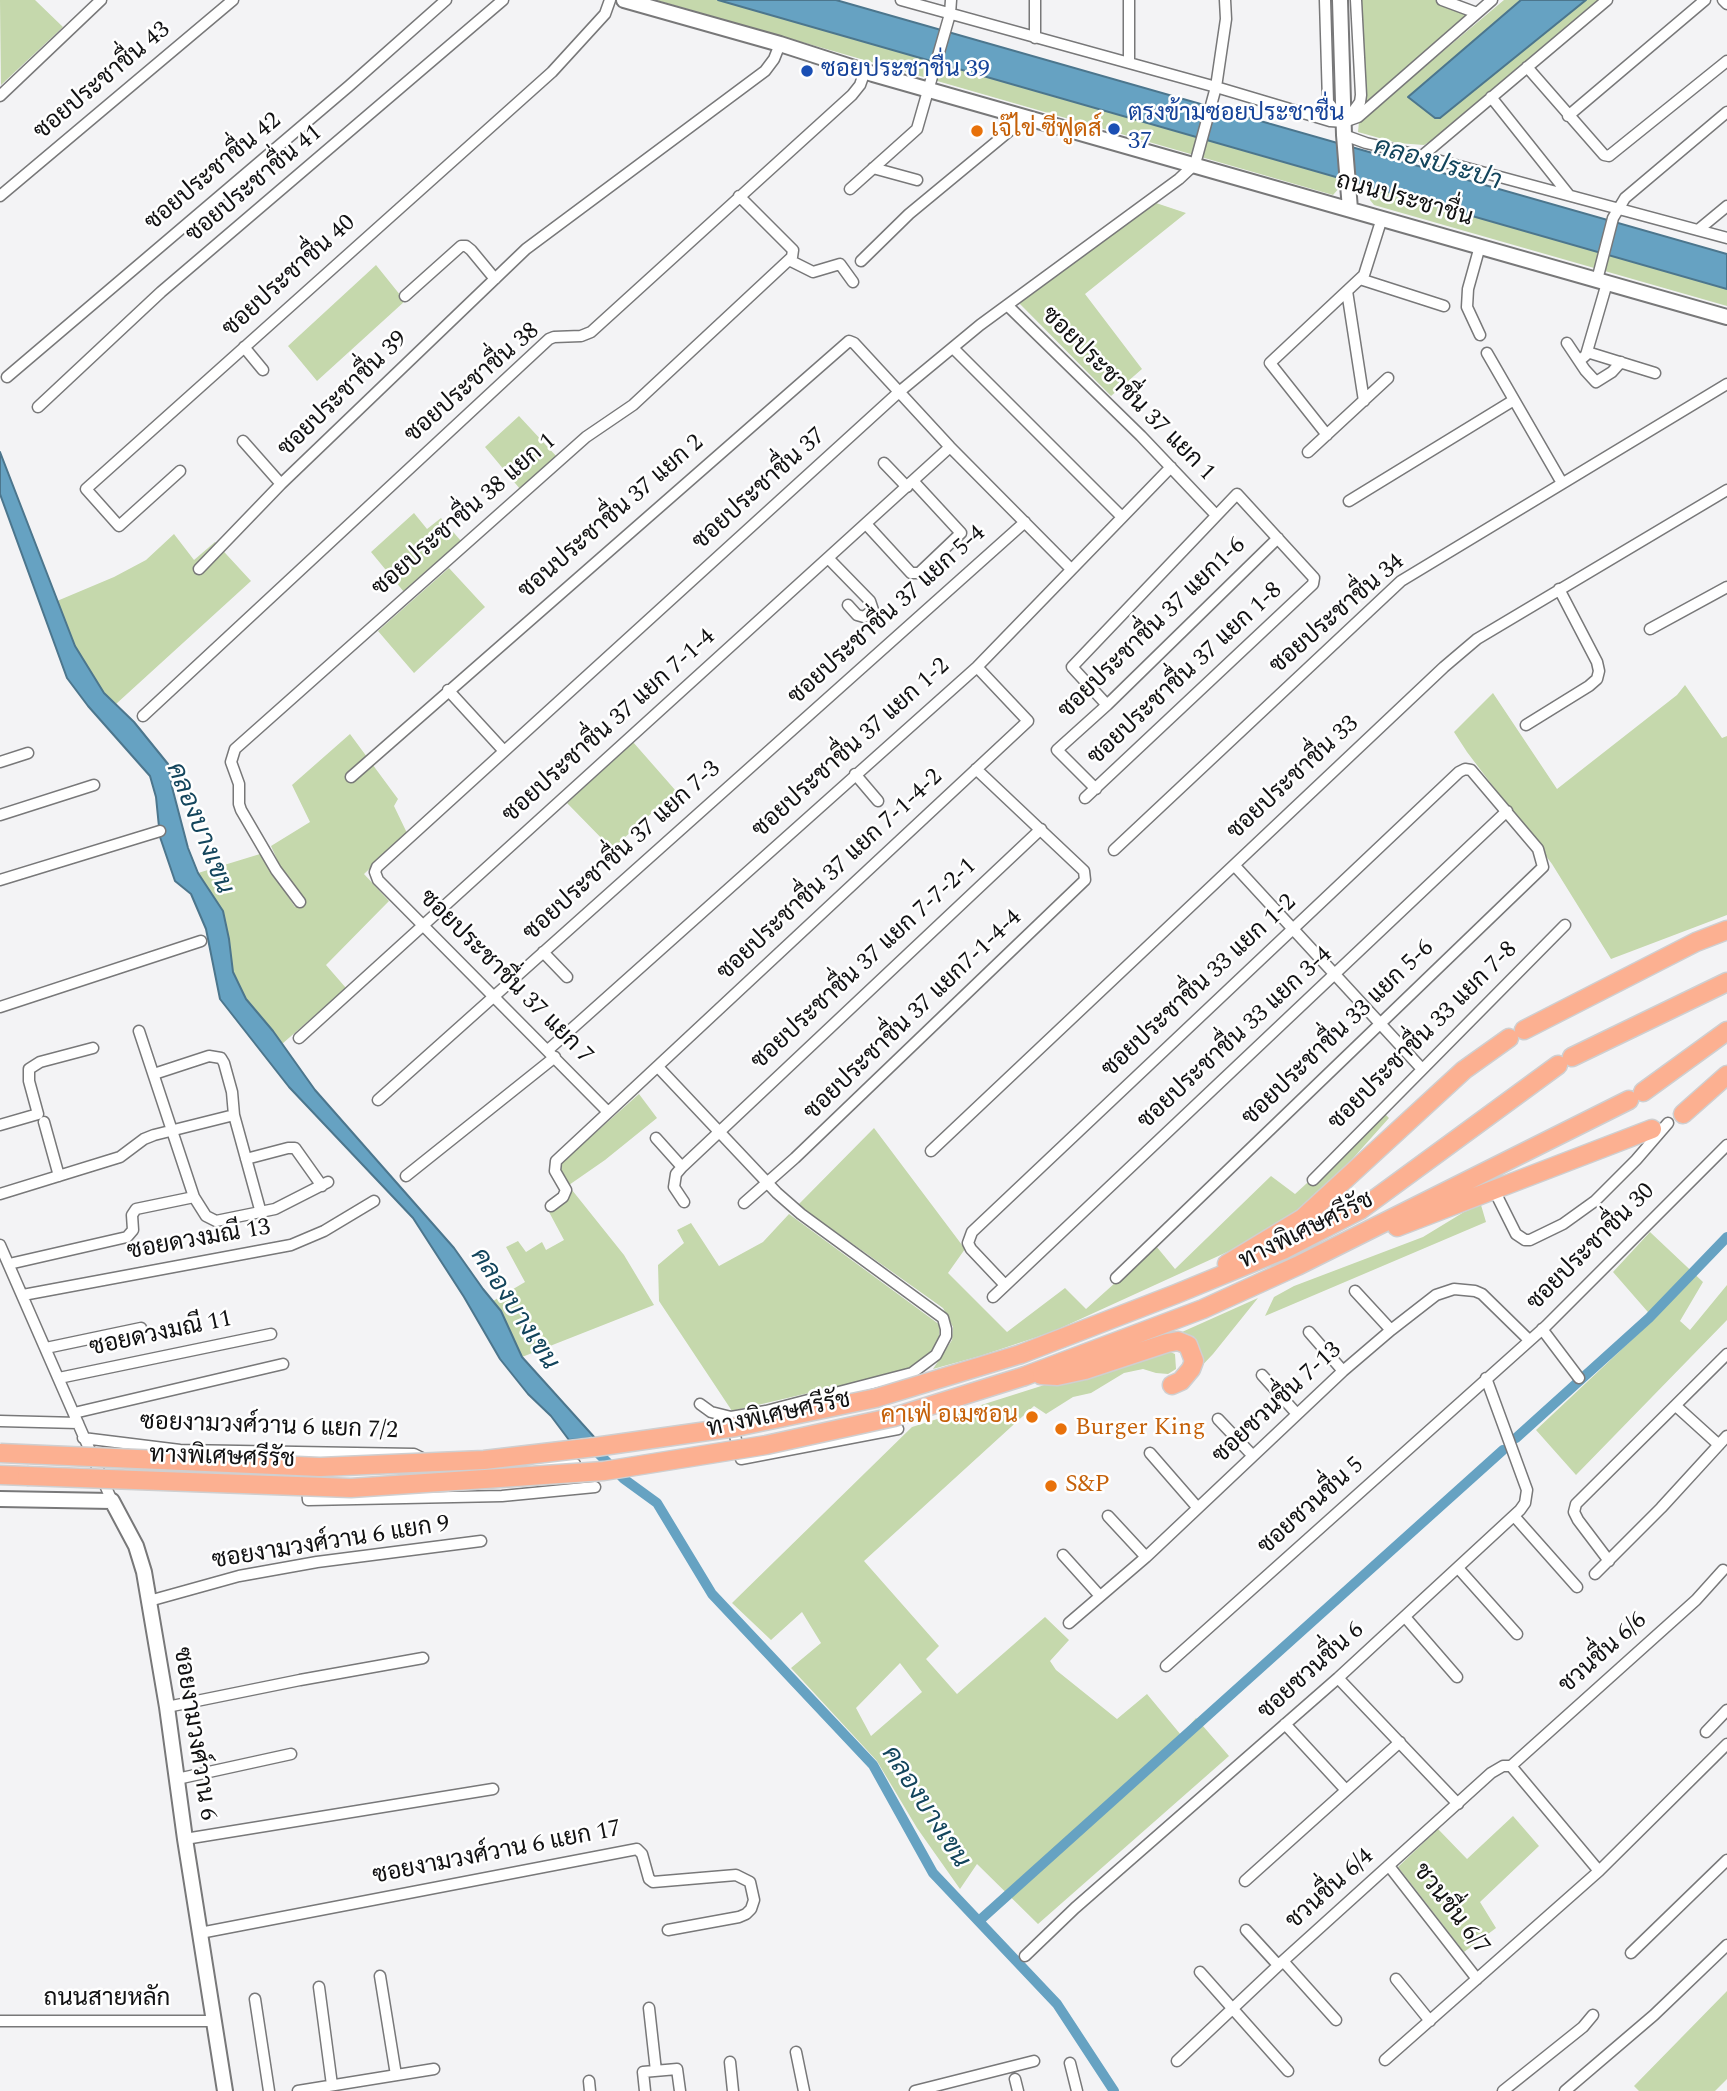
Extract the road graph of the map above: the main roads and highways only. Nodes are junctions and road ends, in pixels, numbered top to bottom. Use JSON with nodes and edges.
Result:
{"nodes":[{"id":1,"x":624,"y":0,"type":"edge"},
{"id":2,"x":1340,"y":0,"type":"edge"},
{"id":3,"x":1350,"y":209,"type":"junction"},
{"id":4,"x":1727,"y":317,"type":"edge"},
{"id":5,"x":1727,"y":929,"type":"edge"},
{"id":6,"x":1727,"y":982,"type":"edge"},
{"id":7,"x":1727,"y":1031,"type":"edge"},
{"id":8,"x":1727,"y":1074,"type":"edge"},
{"id":9,"x":1297,"y":1266,"type":"junction"},
{"id":10,"x":1176,"y":1294,"type":"junction"},
{"id":11,"x":1028,"y":1375,"type":"junction"},
{"id":12,"x":1172,"y":1385,"type":"dead end"},
{"id":13,"x":0,"y":1453,"type":"edge"},
{"id":14,"x":0,"y":1475,"type":"edge"},
{"id":15,"x":0,"y":1499,"type":"edge"},
{"id":16,"x":225,"y":2091,"type":"edge"}],
"edges":[{"from":1,"to":3,"type":"main road","name":"ถนนประชาชื่น"},
{"from":2,"to":3,"type":"main road"},
{"from":3,"to":4,"type":"main road","name":"ถนนประชาชื่น"},
{"from":5,"to":10,"type":"highway"},
{"from":6,"to":10,"type":"highway","name":"ทางพิเศษศรีรัช"},
{"from":7,"to":9,"type":"highway","name":"ทางพิเศษศรีรัช"},
{"from":8,"to":9,"type":"highway"},
{"from":9,"to":11,"type":"highway","name":"ทางพิเศษศรีรัช"},
{"from":10,"to":13,"type":"highway","name":"ทางพิเศษศรีรัช","bridge":true},
{"from":11,"to":12,"type":"highway"},
{"from":11,"to":14,"type":"highway","name":"ทางพิเศษศรีรัช","bridge":true},
{"from":15,"to":16,"type":"main road","name":"ซอยงามวงศ์วาน 6"}]}
